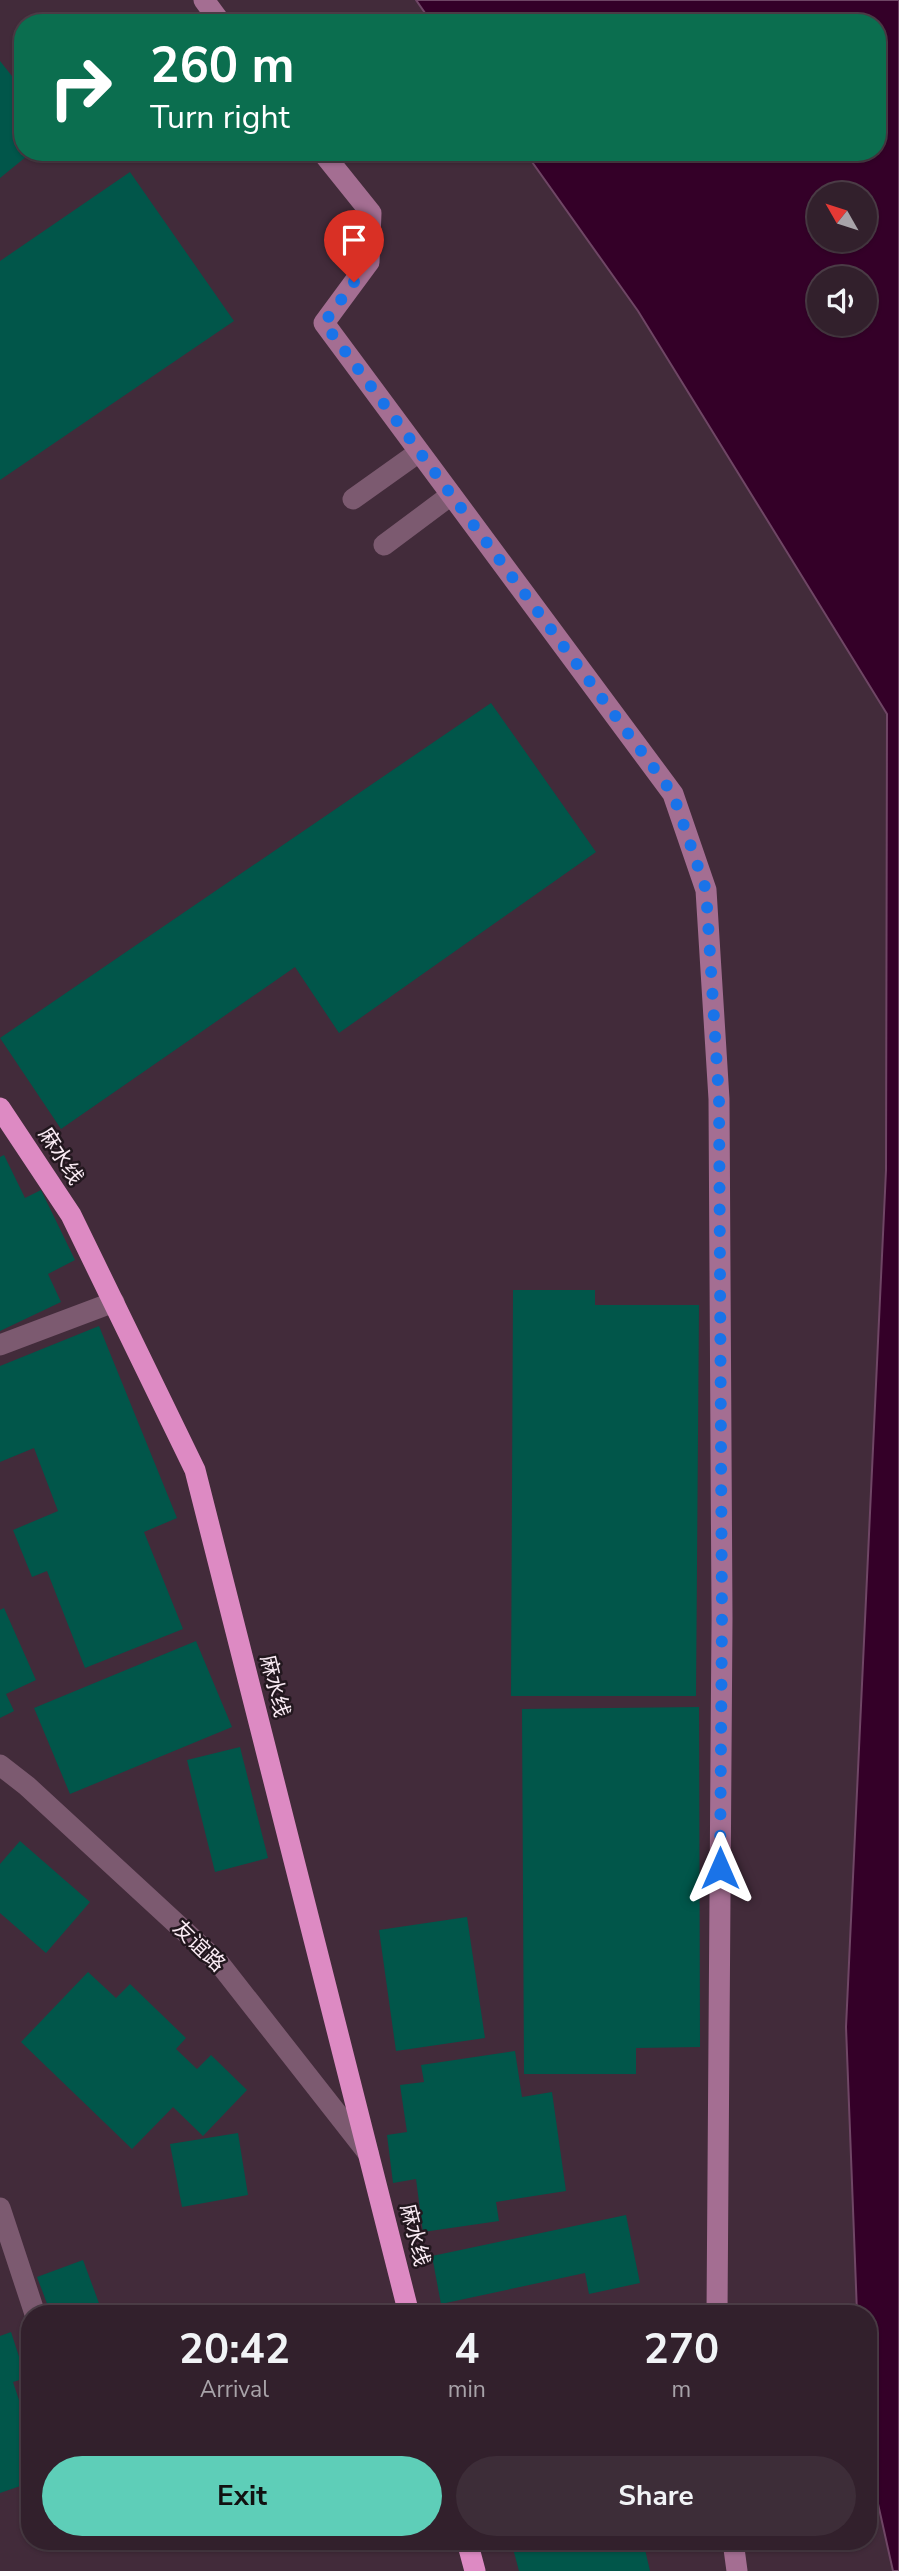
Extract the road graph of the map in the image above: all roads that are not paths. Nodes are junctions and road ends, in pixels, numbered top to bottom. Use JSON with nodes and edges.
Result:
{"nodes":[{"id":1,"x":329,"y":161,"type":"edge"},
{"id":2,"x":419,"y":452,"type":"junction"},
{"id":3,"x":452,"y":495,"type":"junction"},
{"id":4,"x":353,"y":499,"type":"dead end"},
{"id":5,"x":384,"y":545,"type":"dead end"},
{"id":6,"x":0,"y":1108,"type":"edge"},
{"id":7,"x":114,"y":1302,"type":"junction"},
{"id":8,"x":0,"y":1345,"type":"edge"},
{"id":9,"x":0,"y":1765,"type":"edge"},
{"id":10,"x":369,"y":2153,"type":"junction"},
{"id":11,"x":0,"y":2208,"type":"edge"},
{"id":12,"x":32,"y":2305,"type":"edge"},
{"id":13,"x":407,"y":2305,"type":"edge"},
{"id":14,"x":717,"y":2305,"type":"edge"},
{"id":15,"x":469,"y":2550,"type":"edge"},
{"id":16,"x":734,"y":2550,"type":"edge"},
{"id":17,"x":475,"y":2571,"type":"edge"},
{"id":18,"x":737,"y":2571,"type":"edge"}],
"edges":[{"from":1,"to":2,"type":"street"},
{"from":2,"to":3,"type":"street"},
{"from":2,"to":4,"type":"street"},
{"from":3,"to":5,"type":"street"},
{"from":3,"to":14,"type":"street"},
{"from":6,"to":7,"type":"highway","name":"麻水线"},
{"from":7,"to":8,"type":"street"},
{"from":7,"to":10,"type":"highway","name":"麻水线"},
{"from":9,"to":10,"type":"street","name":"友谊路"},
{"from":10,"to":13,"type":"highway","name":"麻水线"},
{"from":11,"to":12,"type":"street"},
{"from":15,"to":17,"type":"highway"},
{"from":16,"to":18,"type":"street"}]}
